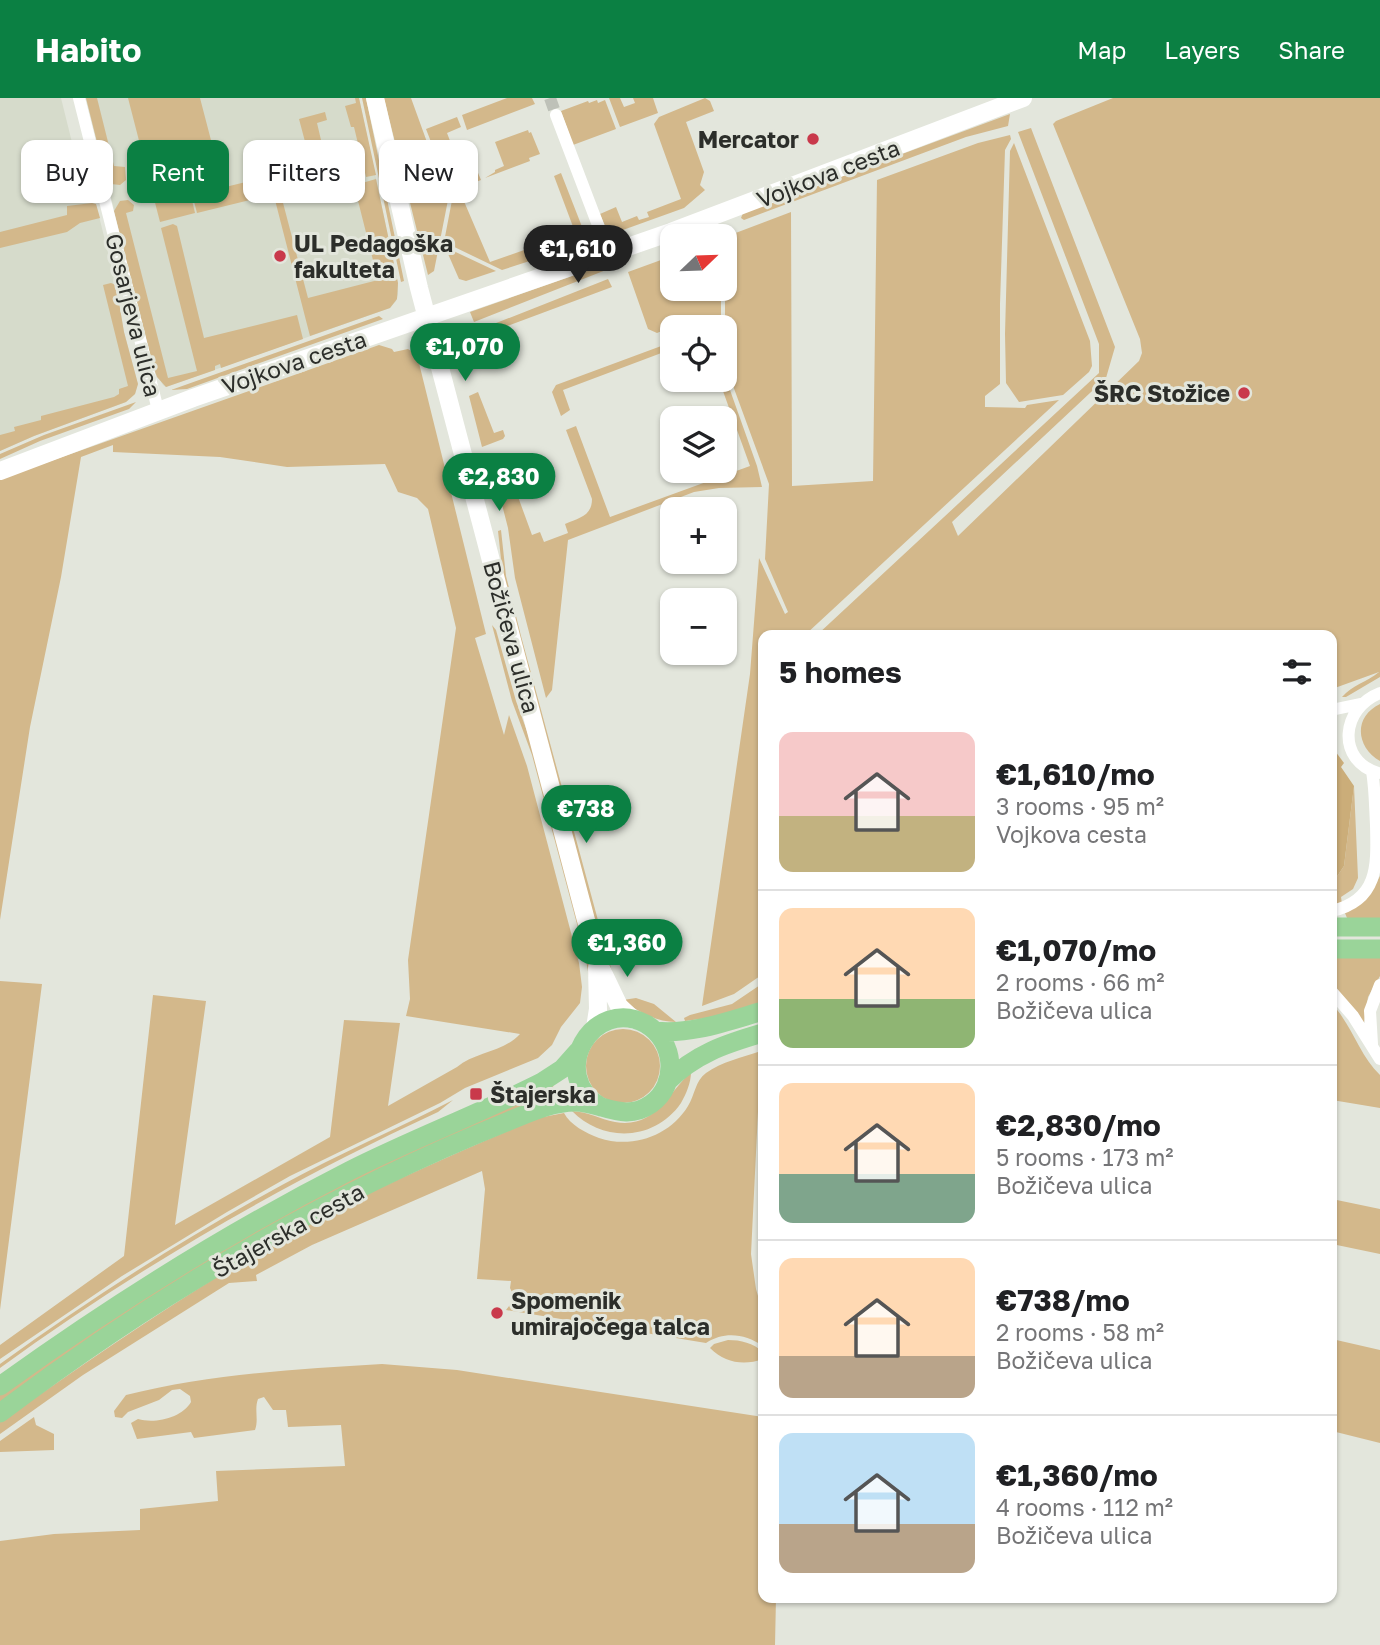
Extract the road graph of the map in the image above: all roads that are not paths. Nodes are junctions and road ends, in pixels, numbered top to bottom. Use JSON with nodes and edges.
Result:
{"nodes":[{"id":1,"x":79,"y":98,"type":"edge"},
{"id":2,"x":375,"y":98,"type":"edge"},
{"id":3,"x":1023,"y":98,"type":"edge"},
{"id":4,"x":996,"y":103,"type":"edge"},
{"id":5,"x":556,"y":115,"type":"tunnel mouth"},
{"id":6,"x":608,"y":254,"type":"junction"},
{"id":7,"x":427,"y":316,"type":"junction"},
{"id":8,"x":158,"y":410,"type":"junction"},
{"id":9,"x":0,"y":471,"type":"edge"},
{"id":10,"x":1380,"y":693,"type":"edge"},
{"id":11,"x":1360,"y":704,"type":"junction"},
{"id":12,"x":1337,"y":709,"type":"edge"},
{"id":13,"x":1376,"y":772,"type":"edge"},
{"id":14,"x":1337,"y":910,"type":"edge"},
{"id":15,"x":1337,"y":927,"type":"edge"},
{"id":16,"x":1380,"y":927,"type":"edge"},
{"id":17,"x":1380,"y":948,"type":"edge"},
{"id":18,"x":1337,"y":949,"type":"edge"},
{"id":19,"x":596,"y":958,"type":"junction"},
{"id":20,"x":1380,"y":985,"type":"edge"},
{"id":21,"x":1337,"y":998,"type":"edge"},
{"id":22,"x":758,"y":1012,"type":"edge"},
{"id":23,"x":634,"y":1020,"type":"junction"},
{"id":24,"x":595,"y":1028,"type":"junction"},
{"id":25,"x":655,"y":1031,"type":"junction"},
{"id":26,"x":758,"y":1035,"type":"edge"},
{"id":27,"x":578,"y":1051,"type":"junction"},
{"id":28,"x":1376,"y":1054,"type":"edge"},
{"id":29,"x":667,"y":1082,"type":"junction"},
{"id":30,"x":601,"y":1107,"type":"junction"},
{"id":31,"x":0,"y":1387,"type":"edge"},
{"id":32,"x":0,"y":1413,"type":"edge"}],
"edges":[{"from":1,"to":8,"type":"street","name":"Gosarjeva ulica"},
{"from":2,"to":7,"type":"street","name":"Božičeva ulica"},
{"from":3,"to":4,"type":"street","name":"Vojkova cesta"},
{"from":4,"to":6,"type":"street","name":"Vojkova cesta"},
{"from":5,"to":6,"type":"street"},
{"from":6,"to":7,"type":"street","name":"Vojkova cesta"},
{"from":7,"to":8,"type":"street","name":"Vojkova cesta"},
{"from":7,"to":19,"type":"street","name":"Božičeva ulica"},
{"from":8,"to":9,"type":"street","name":"Vojkova cesta"},
{"from":10,"to":11,"type":"street"},
{"from":11,"to":12,"type":"street"},
{"from":11,"to":13,"type":"street"},
{"from":13,"to":14,"type":"street"},
{"from":15,"to":16,"type":"main road"},
{"from":17,"to":18,"type":"main road"},
{"from":19,"to":23,"type":"street","name":"Božičeva ulica"},
{"from":19,"to":24,"type":"street","name":"Božičeva ulica"},
{"from":20,"to":28,"type":"street"},
{"from":21,"to":28,"type":"street"},
{"from":22,"to":25,"type":"main road"},
{"from":23,"to":24,"type":"main road"},
{"from":23,"to":25,"type":"main road"},
{"from":24,"to":27,"type":"main road","name":"Štajerska cesta"},
{"from":25,"to":29,"type":"main road"},
{"from":26,"to":29,"type":"main road","name":"Štajerska cesta"},
{"from":27,"to":30,"type":"main road"},
{"from":27,"to":31,"type":"main road","name":"Štajerska cesta"},
{"from":29,"to":30,"type":"main road","name":"Štajerska cesta"},
{"from":30,"to":32,"type":"main road","name":"Štajerska cesta"}]}
